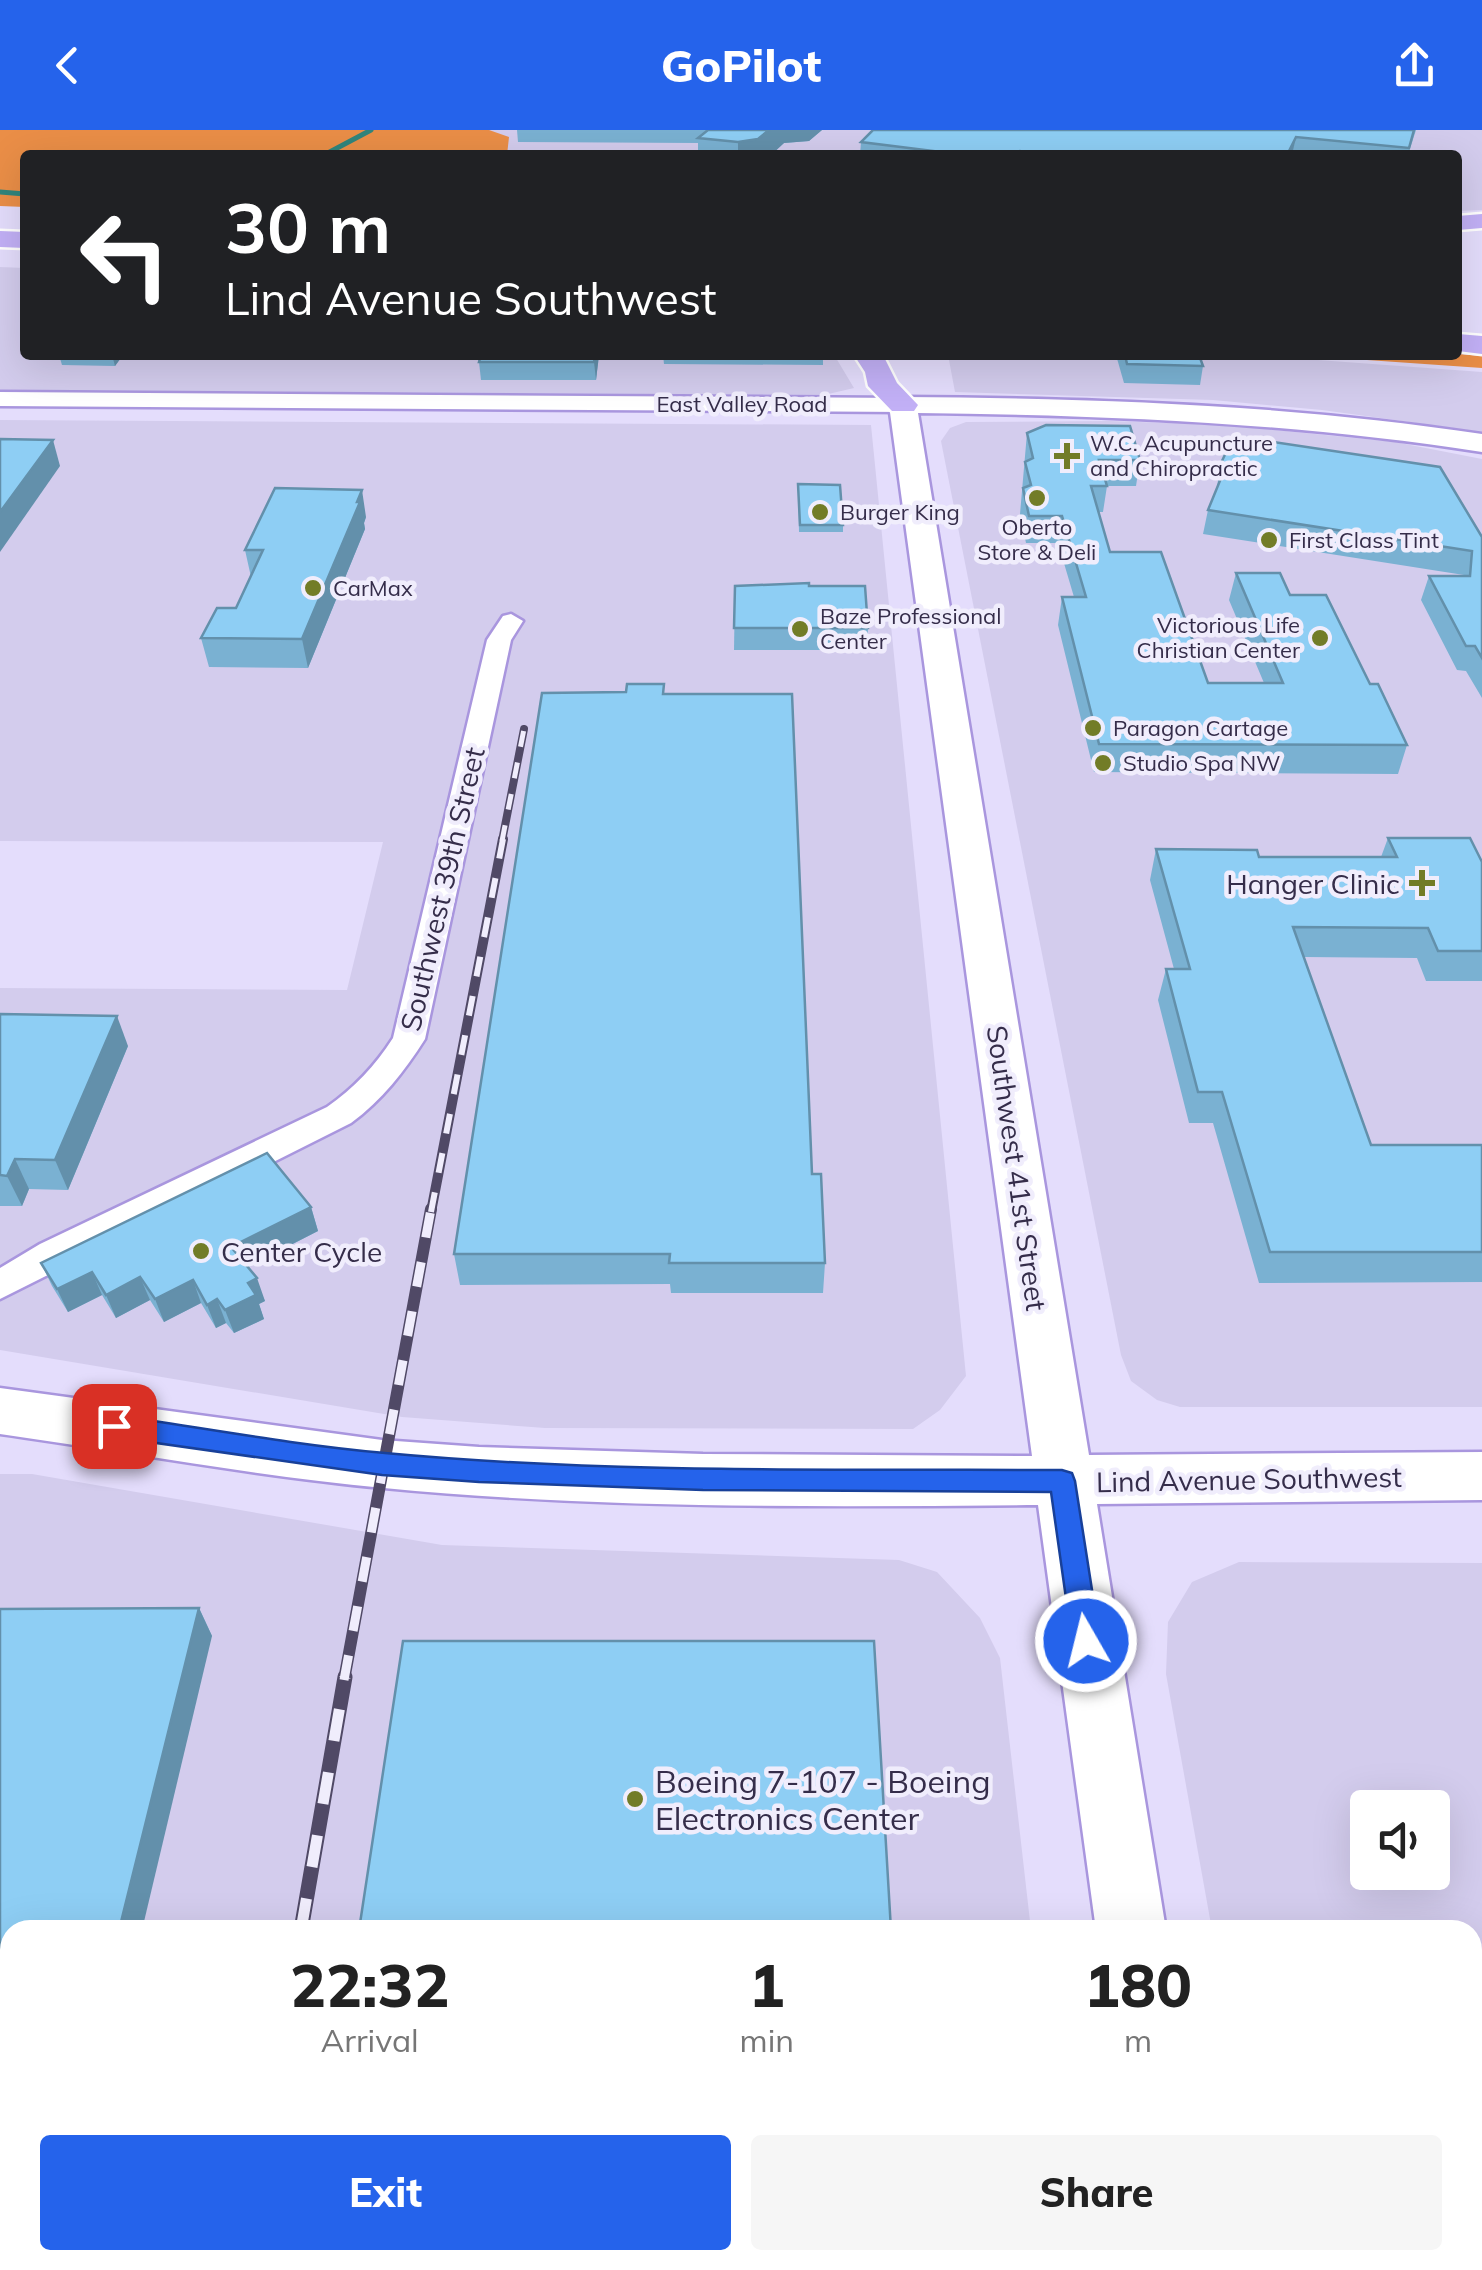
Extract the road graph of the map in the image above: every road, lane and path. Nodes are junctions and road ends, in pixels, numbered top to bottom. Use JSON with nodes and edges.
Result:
{"nodes":[{"id":1,"x":872,"y":360,"type":"edge"},
{"id":2,"x":909,"y":372,"type":"dead end"},
{"id":3,"x":0,"y":399,"type":"edge"},
{"id":4,"x":902,"y":405,"type":"junction"},
{"id":5,"x":1482,"y":443,"type":"edge"},
{"id":6,"x":510,"y":622,"type":"dead end"},
{"id":7,"x":0,"y":1285,"type":"edge"},
{"id":8,"x":0,"y":1410,"type":"edge"},
{"id":9,"x":1482,"y":1476,"type":"edge"},
{"id":10,"x":1062,"y":1481,"type":"junction"},
{"id":11,"x":1129,"y":1920,"type":"edge"}],
"edges":[{"from":1,"to":4,"type":"highway"},
{"from":2,"to":4,"type":"highway"},
{"from":3,"to":4,"type":"street","name":"East Valley Road"},
{"from":4,"to":5,"type":"main road","name":"East Valley Road"},
{"from":4,"to":10,"type":"main road","name":"Southwest 41st Street"},
{"from":6,"to":7,"type":"street","name":"Southwest 39th Street"},
{"from":8,"to":10,"type":"main road","name":"Lind Avenue Southwest"},
{"from":9,"to":10,"type":"main road","name":"Lind Avenue Southwest"},
{"from":10,"to":11,"type":"main road","name":"Southwest 41st Street"}]}
